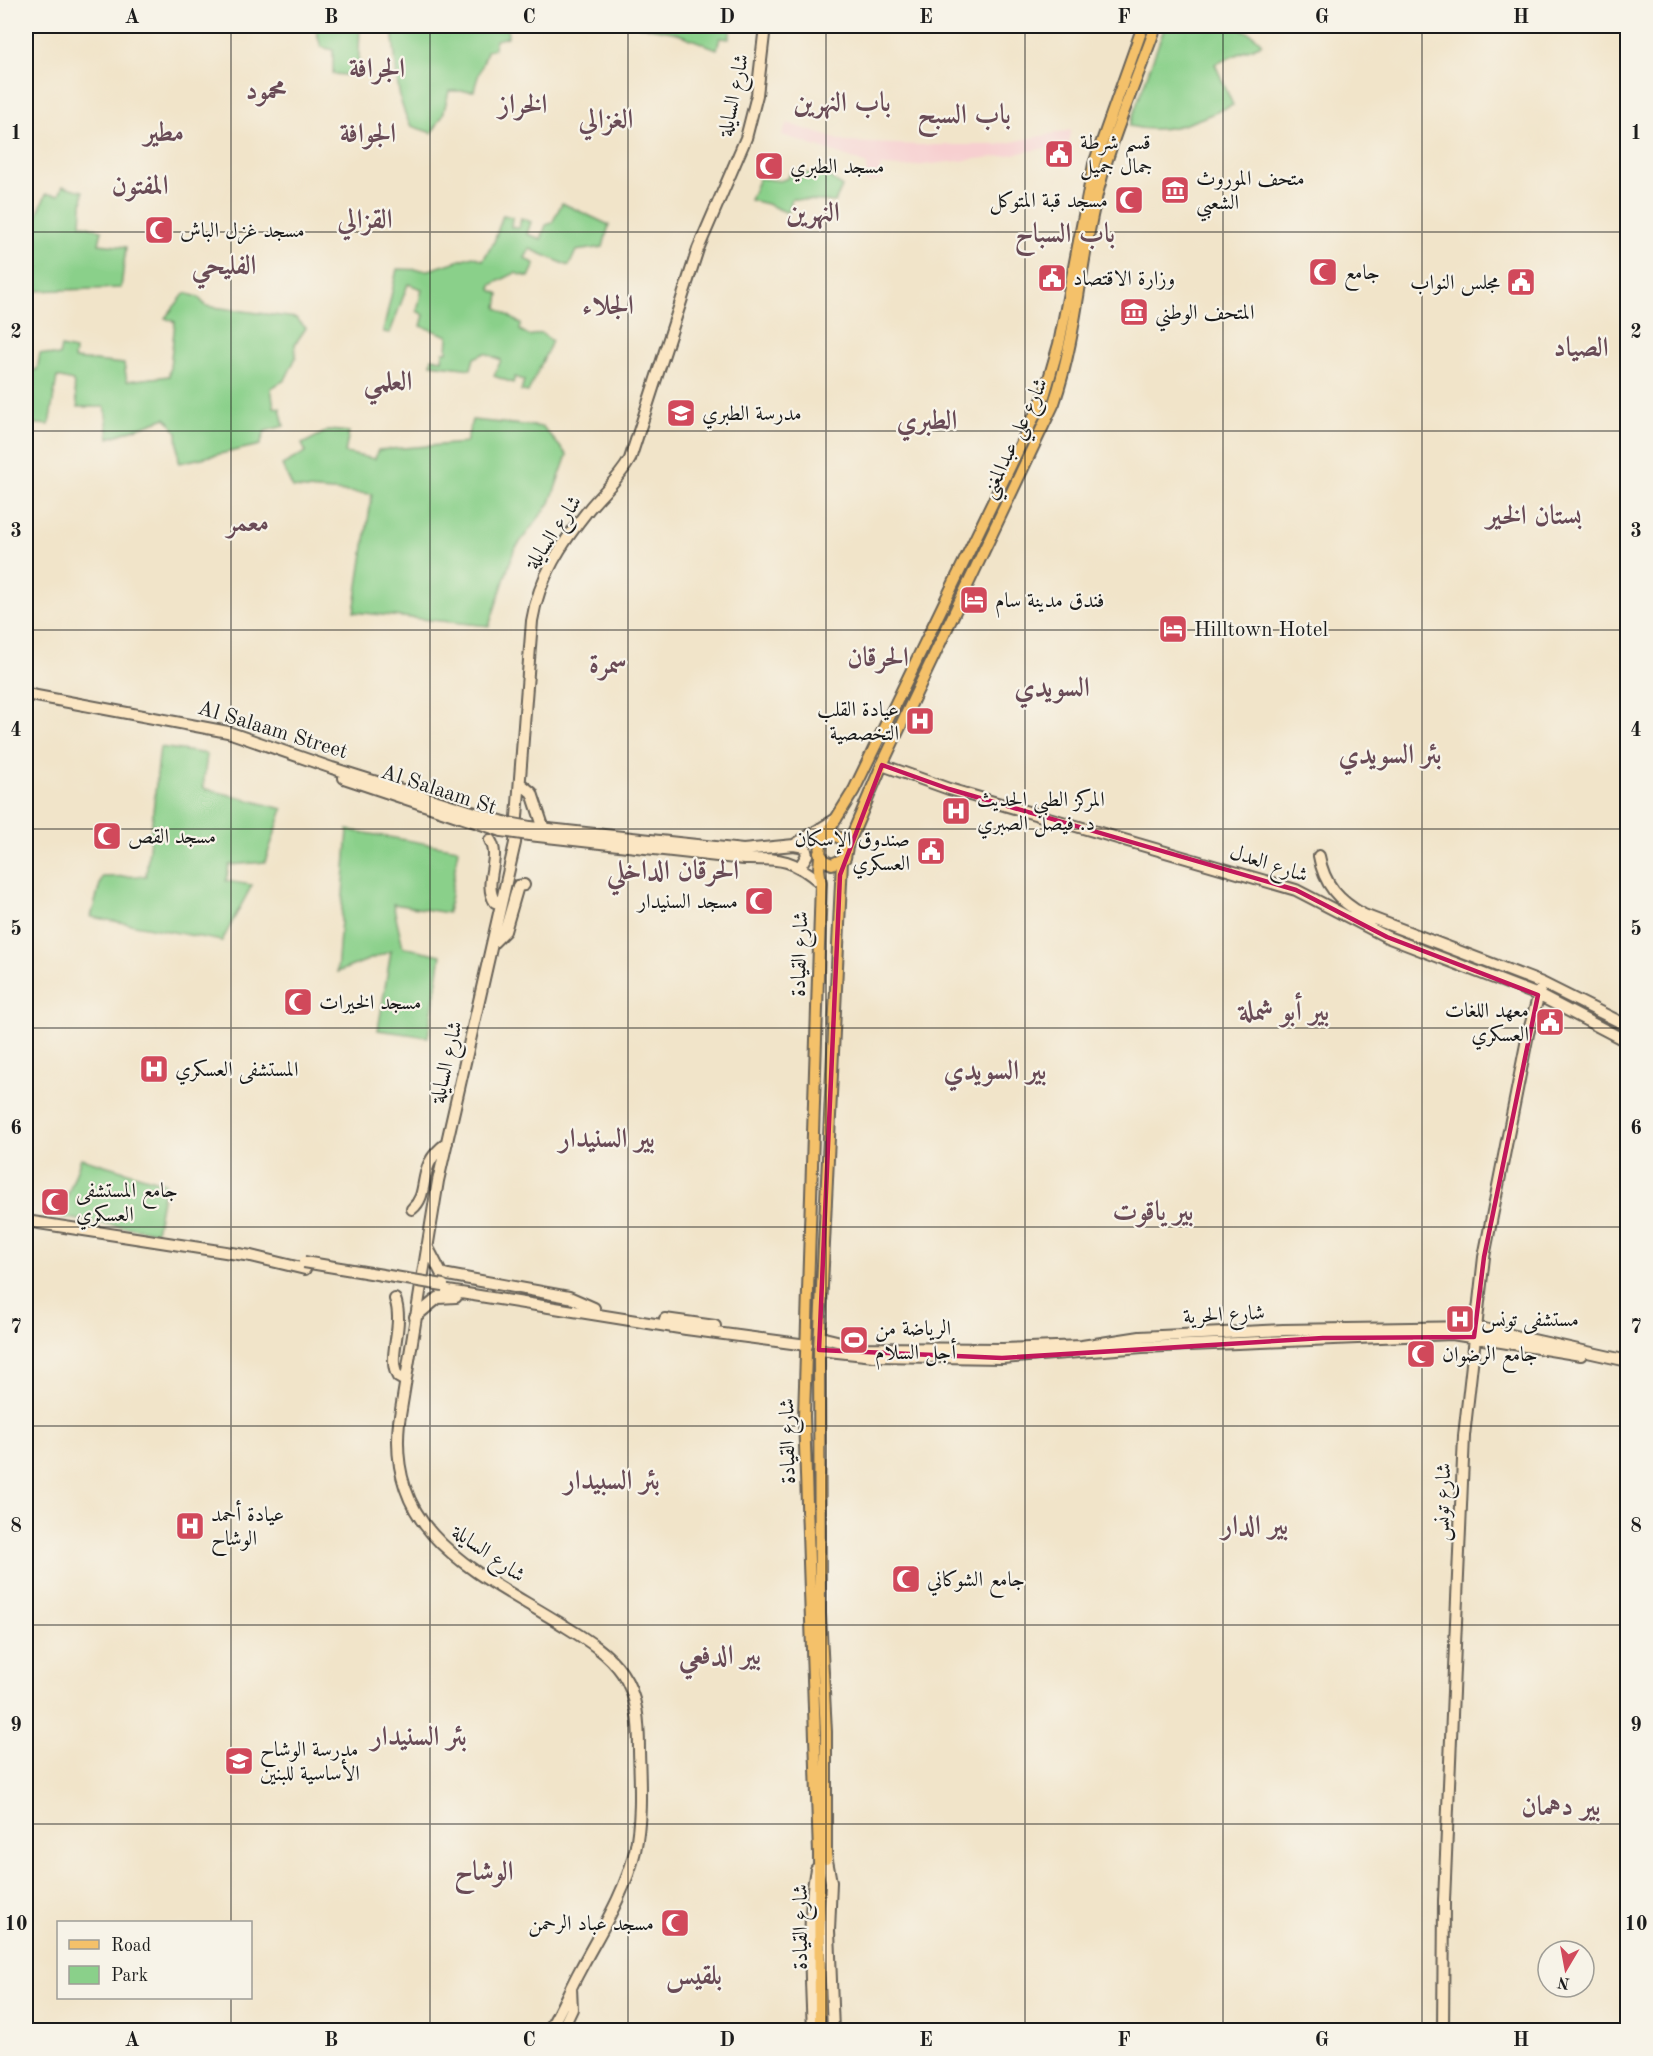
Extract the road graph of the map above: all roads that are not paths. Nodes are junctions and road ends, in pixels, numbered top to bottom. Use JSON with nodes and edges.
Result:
{"nodes":[{"id":1,"x":765,"y":26,"type":"edge"},
{"id":2,"x":1143,"y":26,"type":"edge"},
{"id":3,"x":1156,"y":26,"type":"edge"},
{"id":4,"x":1044,"y":396,"type":"junction"},
{"id":5,"x":1054,"y":403,"type":"junction"},
{"id":6,"x":26,"y":694,"type":"edge"},
{"id":7,"x":882,"y":765,"type":"junction"},
{"id":8,"x":332,"y":768,"type":"joint"},
{"id":9,"x":521,"y":784,"type":"junction"},
{"id":10,"x":839,"y":817,"type":"junction"},
{"id":11,"x":544,"y":829,"type":"junction"},
{"id":12,"x":530,"y":831,"type":"junction"},
{"id":13,"x":827,"y":837,"type":"junction"},
{"id":14,"x":490,"y":840,"type":"dead end"},
{"id":15,"x":794,"y":845,"type":"junction"},
{"id":16,"x":847,"y":847,"type":"junction"},
{"id":17,"x":819,"y":851,"type":"junction"},
{"id":18,"x":1319,"y":856,"type":"dead end"},
{"id":19,"x":842,"y":861,"type":"junction"},
{"id":20,"x":801,"y":865,"type":"junction"},
{"id":21,"x":821,"y":883,"type":"junction"},
{"id":22,"x":524,"y":885,"type":"dead end"},
{"id":23,"x":501,"y":904,"type":"junction"},
{"id":24,"x":494,"y":943,"type":"junction"},
{"id":25,"x":1542,"y":983,"type":"junction"},
{"id":26,"x":1538,"y":995,"type":"junction"},
{"id":27,"x":1628,"y":1026,"type":"edge"},
{"id":28,"x":1628,"y":1042,"type":"edge"},
{"id":29,"x":447,"y":1143,"type":"junction"},
{"id":30,"x":412,"y":1209,"type":"dead end"},
{"id":31,"x":26,"y":1221,"type":"edge"},
{"id":32,"x":427,"y":1246,"type":"junction"},
{"id":33,"x":395,"y":1299,"type":"dead end"},
{"id":34,"x":594,"y":1311,"type":"junction"},
{"id":35,"x":415,"y":1317,"type":"junction"},
{"id":36,"x":1475,"y":1332,"type":"junction"},
{"id":37,"x":820,"y":1337,"type":"junction"},
{"id":38,"x":807,"y":1342,"type":"junction"},
{"id":39,"x":819,"y":1350,"type":"junction"},
{"id":40,"x":1628,"y":1361,"type":"edge"},
{"id":41,"x":405,"y":1381,"type":"junction"},
{"id":42,"x":823,"y":1855,"type":"junction"},
{"id":43,"x":571,"y":1987,"type":"junction"},
{"id":44,"x":822,"y":2010,"type":"junction"},
{"id":45,"x":549,"y":2031,"type":"edge"},
{"id":46,"x":562,"y":2031,"type":"edge"},
{"id":47,"x":813,"y":2031,"type":"edge"},
{"id":48,"x":820,"y":2031,"type":"edge"},
{"id":49,"x":825,"y":2031,"type":"edge"},
{"id":50,"x":832,"y":2031,"type":"edge"},
{"id":51,"x":1443,"y":2031,"type":"edge"}],
"edges":[{"from":1,"to":9,"type":"street","name":"شارع السايلة"},
{"from":2,"to":4,"type":"main road","name":"شارع علي عبدالمغني"},
{"from":3,"to":5,"type":"main road","name":"شارع علي عبدالمغني"},
{"from":4,"to":5,"type":"main road"},
{"from":4,"to":10,"type":"main road","name":"شارع علي عبدالمغني"},
{"from":5,"to":7,"type":"main road","name":"شارع علي عبدالمغني"},
{"from":6,"to":8,"type":"street","name":"Al Salaam Street"},
{"from":7,"to":16,"type":"main road","name":"شارع علي عبدالمغني"},
{"from":7,"to":26,"type":"street","name":"شارع العدل"},
{"from":8,"to":12,"type":"street","name":"Al Salaam St","bridge":true},
{"from":9,"to":11,"type":"street"},
{"from":9,"to":23,"type":"street","name":"شارع السايلة"},
{"from":10,"to":13,"type":"main road","name":"شارع علي عبدالمغني"},
{"from":10,"to":15,"type":"street"},
{"from":11,"to":12,"type":"street"},
{"from":11,"to":15,"type":"street"},
{"from":12,"to":20,"type":"street"},
{"from":13,"to":16,"type":"main road"},
{"from":13,"to":17,"type":"main road"},
{"from":14,"to":23,"type":"street"},
{"from":15,"to":20,"type":"street"},
{"from":16,"to":19,"type":"main road"},
{"from":17,"to":19,"type":"main road"},
{"from":17,"to":21,"type":"main road","name":"شارع القيادة"},
{"from":18,"to":25,"type":"street","name":"شارع العدل"},
{"from":19,"to":37,"type":"main road","name":"شارع القيادة"},
{"from":20,"to":21,"type":"street"},
{"from":21,"to":38,"type":"main road","name":"شارع القيادة"},
{"from":22,"to":24,"type":"street"},
{"from":23,"to":24,"type":"street","name":"شارع السايلة"},
{"from":24,"to":29,"type":"street","name":"شارع السايلة"},
{"from":25,"to":26,"type":"street","name":"شارع تونس"},
{"from":25,"to":27,"type":"street","name":"شارع العدل"},
{"from":26,"to":28,"type":"street","name":"شارع العدل"},
{"from":26,"to":36,"type":"street","name":"شارع تونس"},
{"from":29,"to":30,"type":"street"},
{"from":29,"to":32,"type":"street","name":"شارع السايلة"},
{"from":31,"to":34,"type":"street","bridge":true},
{"from":32,"to":34,"type":"street"},
{"from":32,"to":35,"type":"street","name":"شارع السايلة"},
{"from":33,"to":41,"type":"street"},
{"from":34,"to":35,"type":"street"},
{"from":34,"to":38,"type":"street"},
{"from":35,"to":41,"type":"street","name":"شارع السايلة"},
{"from":36,"to":37,"type":"street","name":"شارع الحرية"},
{"from":36,"to":39,"type":"street"},
{"from":36,"to":40,"type":"street"},
{"from":36,"to":51,"type":"street","name":"شارع تونس"},
{"from":37,"to":39,"type":"main road","name":"شارع القيادة"},
{"from":38,"to":42,"type":"main road","name":"شارع القيادة"},
{"from":39,"to":42,"type":"main road","name":"شارع القيادة"},
{"from":41,"to":43,"type":"street","name":"شارع السايلة"},
{"from":42,"to":44,"type":"main road","name":"شارع القيادة"},
{"from":42,"to":47,"type":"street"},
{"from":42,"to":50,"type":"street"},
{"from":43,"to":45,"type":"street","name":"شارع السايلة"},
{"from":43,"to":46,"type":"street"},
{"from":44,"to":48,"type":"main road","name":"شارع القيادة"},
{"from":44,"to":49,"type":"main road","name":"شارع القيادة"}]}
